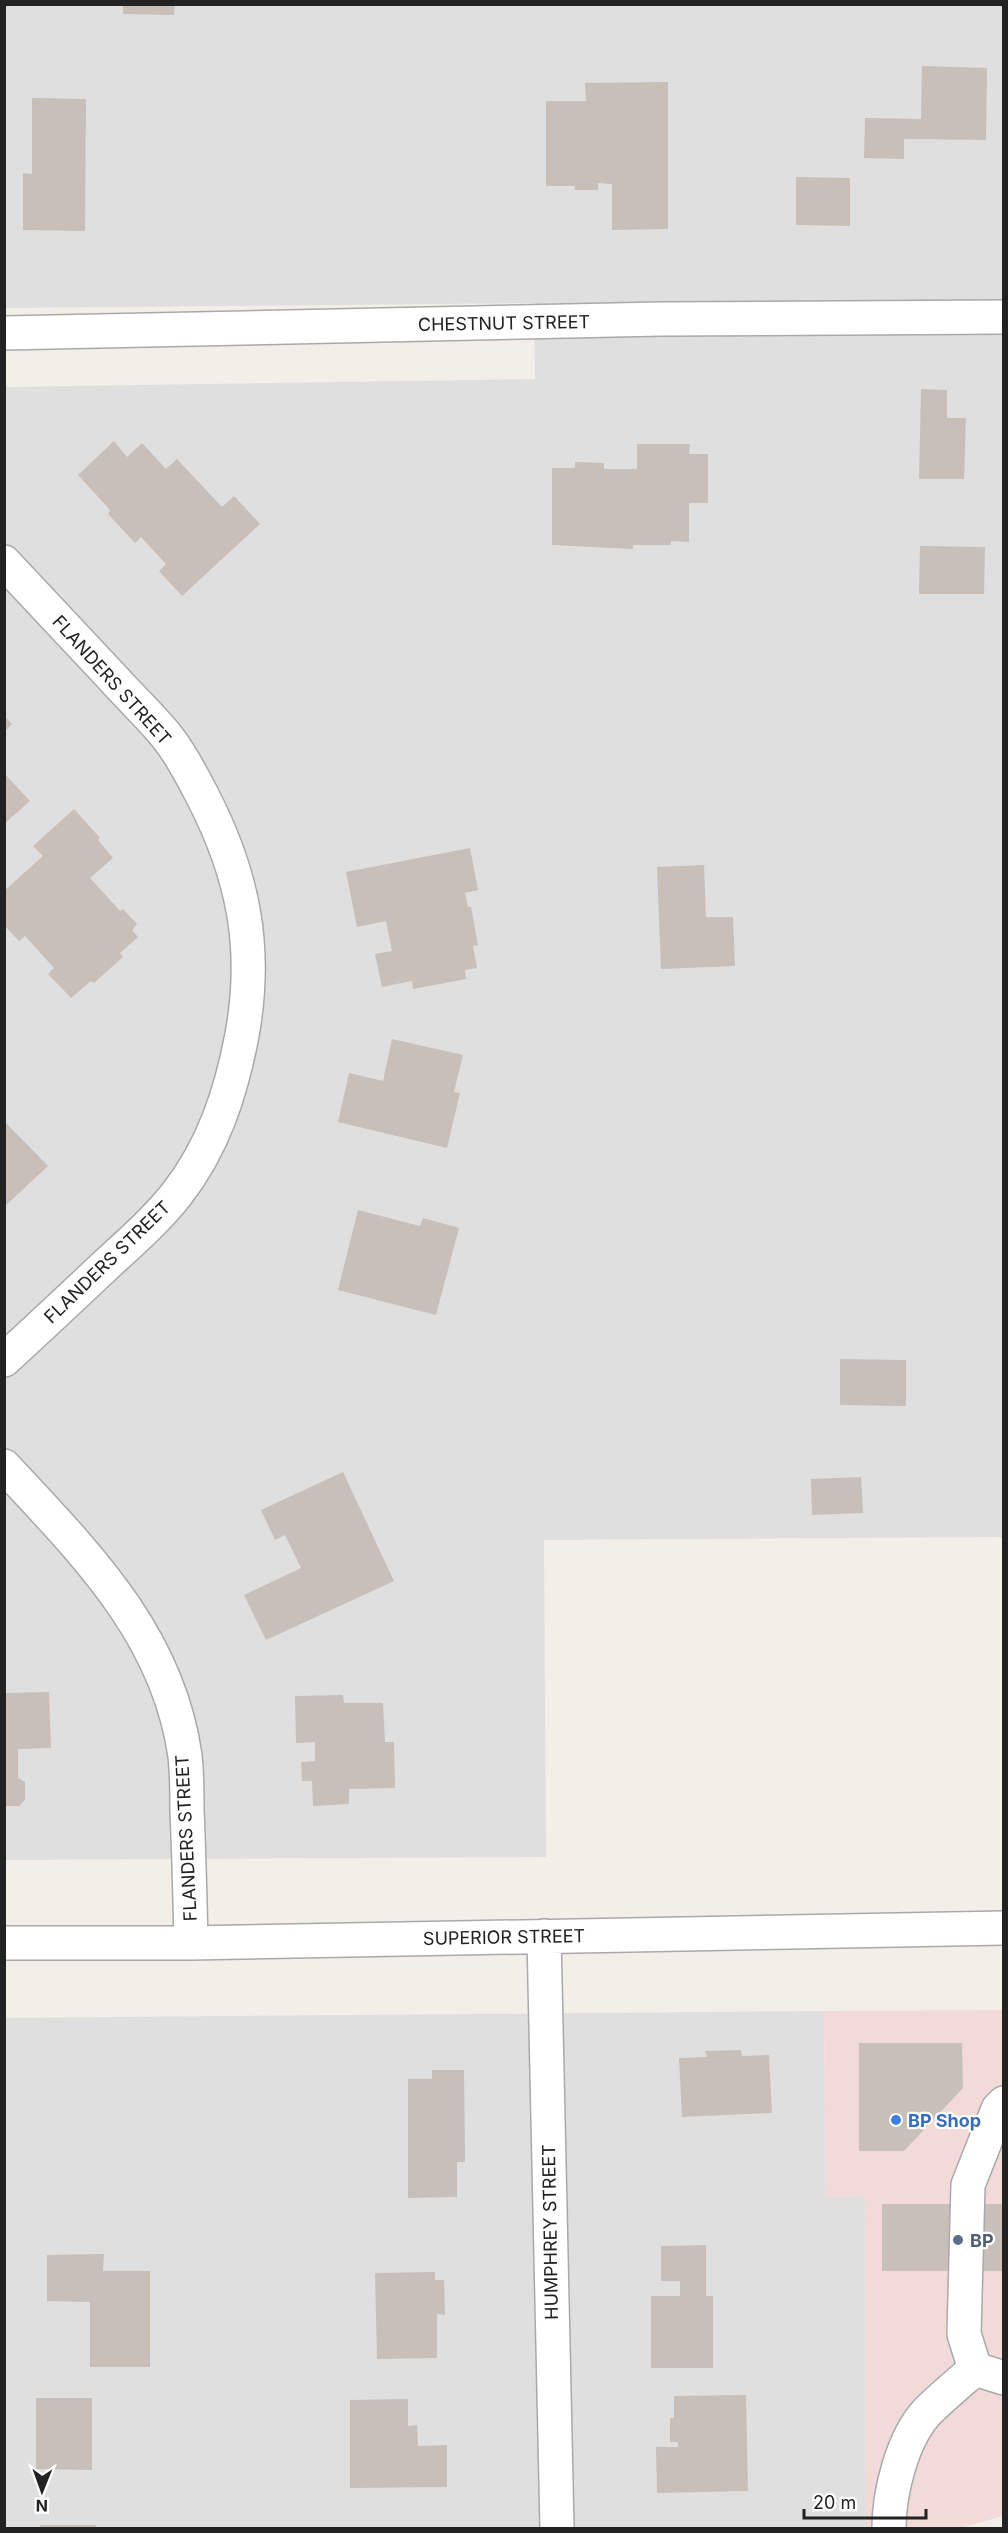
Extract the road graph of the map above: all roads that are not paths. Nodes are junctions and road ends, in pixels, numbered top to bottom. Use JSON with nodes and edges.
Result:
{"nodes":[{"id":1,"x":1004,"y":317,"type":"edge"},
{"id":2,"x":4,"y":333,"type":"edge"},
{"id":3,"x":4,"y":562,"type":"edge"},
{"id":4,"x":4,"y":1360,"type":"edge"},
{"id":5,"x":4,"y":1466,"type":"edge"},
{"id":6,"x":1004,"y":1928,"type":"edge"},
{"id":7,"x":544,"y":1936,"type":"junction"},
{"id":8,"x":4,"y":1943,"type":"edge"},
{"id":9,"x":191,"y":1943,"type":"junction"},
{"id":10,"x":1004,"y":2103,"type":"edge"},
{"id":11,"x":989,"y":2373,"type":"edge"},
{"id":12,"x":557,"y":2529,"type":"edge"},
{"id":13,"x":889,"y":2529,"type":"edge"}],
"edges":[{"from":1,"to":2,"type":"street","name":"CHESTNUT STREET"},
{"from":3,"to":4,"type":"street","name":"FLANDERS STREET"},
{"from":5,"to":9,"type":"street","name":"FLANDERS STREET"},
{"from":6,"to":7,"type":"street","name":"SUPERIOR STREET"},
{"from":7,"to":9,"type":"street","name":"SUPERIOR STREET"},
{"from":7,"to":12,"type":"street","name":"HUMPHREY STREET"},
{"from":8,"to":9,"type":"street","name":"SUPERIOR STREET"},
{"from":10,"to":11,"type":"street"},
{"from":11,"to":13,"type":"street"}]}
